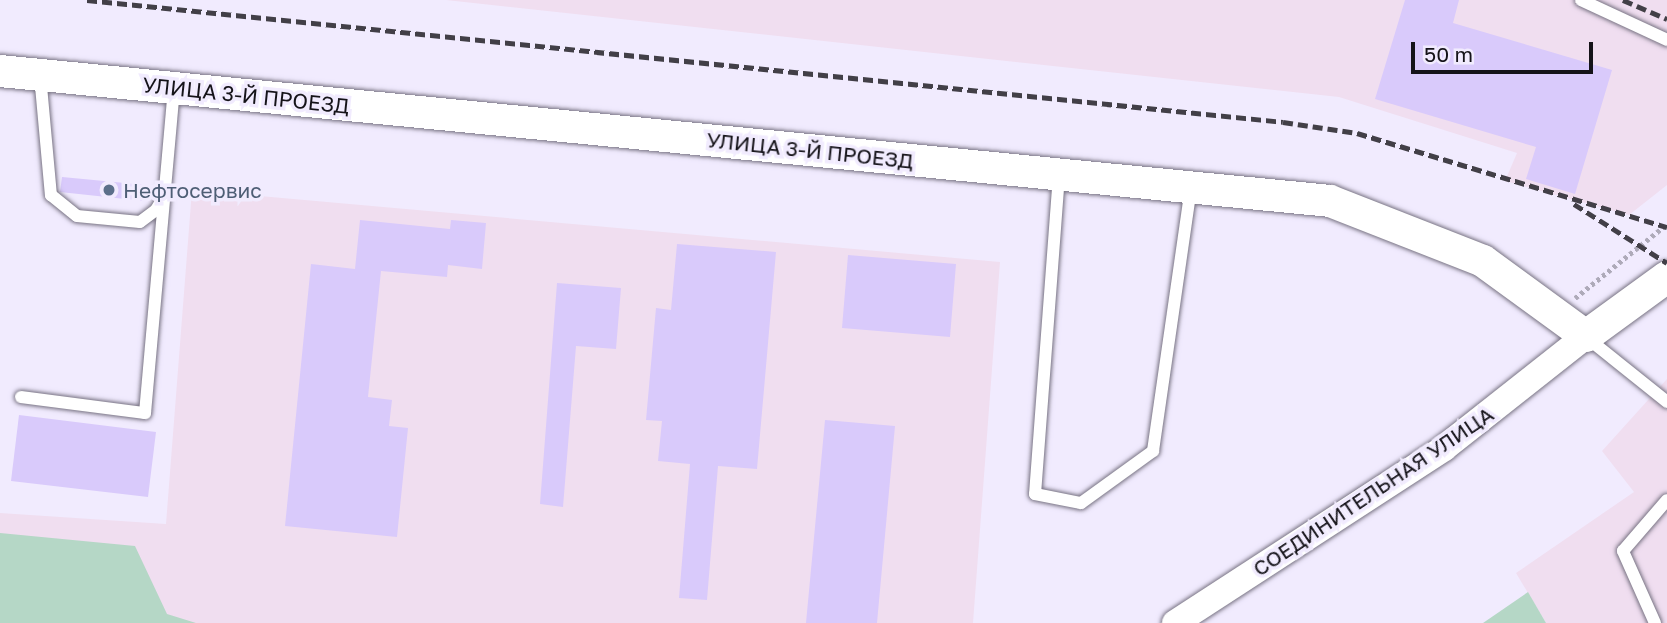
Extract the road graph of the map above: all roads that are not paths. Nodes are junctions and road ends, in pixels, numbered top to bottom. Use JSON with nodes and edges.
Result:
{"nodes":[{"id":1,"x":1581,"y":0,"type":"edge"},
{"id":2,"x":1667,"y":40,"type":"edge"},
{"id":3,"x":0,"y":71,"type":"edge"},
{"id":4,"x":40,"y":75,"type":"junction"},
{"id":5,"x":174,"y":87,"type":"junction"},
{"id":6,"x":1059,"y":175,"type":"junction"},
{"id":7,"x":1191,"y":187,"type":"junction"},
{"id":8,"x":164,"y":195,"type":"junction"},
{"id":9,"x":1667,"y":277,"type":"edge"},
{"id":10,"x":1586,"y":337,"type":"junction"},
{"id":11,"x":21,"y":397,"type":"dead end"},
{"id":12,"x":1667,"y":401,"type":"edge"},
{"id":13,"x":1667,"y":500,"type":"edge"},
{"id":14,"x":1175,"y":623,"type":"edge"},
{"id":15,"x":1655,"y":623,"type":"edge"}],
"edges":[{"from":1,"to":2,"type":"lane"},
{"from":3,"to":4,"type":"street","name":"УЛИЦА 3-Й ПРОЕЗД"},
{"from":4,"to":5,"type":"street","name":"УЛИЦА 3-Й ПРОЕЗД"},
{"from":4,"to":8,"type":"lane"},
{"from":5,"to":6,"type":"street","name":"УЛИЦА 3-Й ПРОЕЗД"},
{"from":5,"to":8,"type":"lane"},
{"from":6,"to":7,"type":"street","name":"УЛИЦА 3-Й ПРОЕЗД"},
{"from":6,"to":7,"type":"lane"},
{"from":7,"to":10,"type":"street","name":"УЛИЦА 3-Й ПРОЕЗД"},
{"from":8,"to":11,"type":"lane"},
{"from":9,"to":10,"type":"street","name":"СОЕДИНИТЕЛЬНАЯ УЛИЦА"},
{"from":10,"to":12,"type":"lane"},
{"from":10,"to":14,"type":"street","name":"СОЕДИНИТЕЛЬНАЯ УЛИЦА"},
{"from":13,"to":15,"type":"lane"}]}
